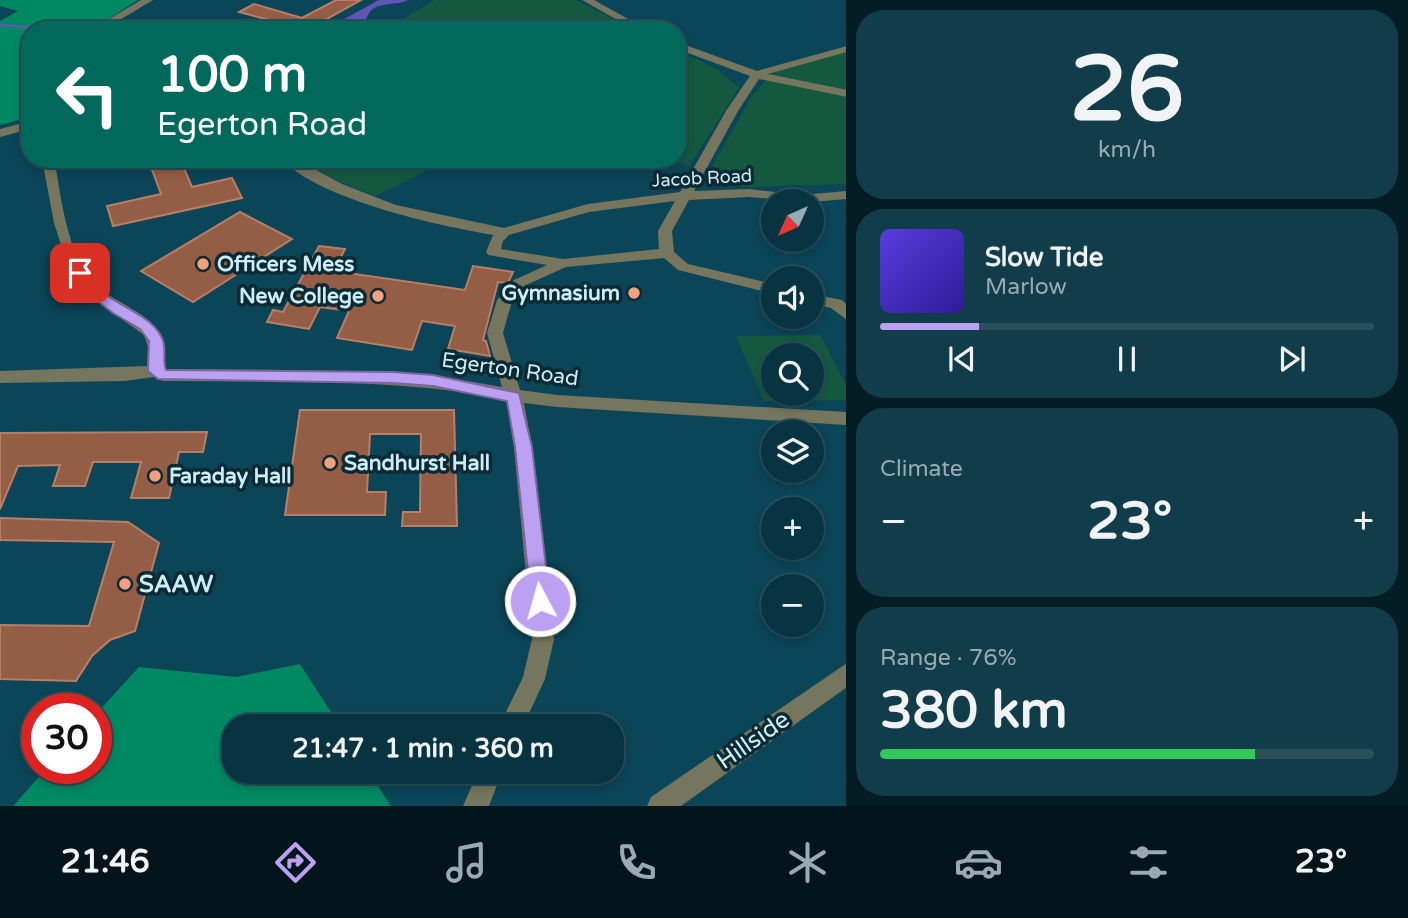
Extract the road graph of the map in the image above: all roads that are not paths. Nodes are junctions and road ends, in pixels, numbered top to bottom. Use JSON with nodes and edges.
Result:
{"nodes":[{"id":1,"x":148,"y":0,"type":"edge"},
{"id":2,"x":587,"y":0,"type":"edge"},
{"id":3,"x":112,"y":21,"type":"edge"},
{"id":4,"x":626,"y":21,"type":"edge"},
{"id":5,"x":686,"y":48,"type":"edge"},
{"id":6,"x":846,"y":49,"type":"edge"},
{"id":7,"x":757,"y":74,"type":"junction"},
{"id":8,"x":846,"y":94,"type":"edge"},
{"id":9,"x":21,"y":127,"type":"edge"},
{"id":10,"x":0,"y":133,"type":"edge"},
{"id":11,"x":50,"y":168,"type":"edge"},
{"id":12,"x":303,"y":168,"type":"edge"},
{"id":13,"x":846,"y":195,"type":"edge"},
{"id":14,"x":683,"y":196,"type":"junction"},
{"id":15,"x":504,"y":232,"type":"junction"},
{"id":16,"x":667,"y":253,"type":"junction"},
{"id":17,"x":564,"y":262,"type":"junction"},
{"id":18,"x":761,"y":286,"type":"edge"},
{"id":19,"x":824,"y":302,"type":"edge"},
{"id":20,"x":846,"y":315,"type":"edge"},
{"id":21,"x":156,"y":371,"type":"junction"},
{"id":22,"x":0,"y":377,"type":"edge"},
{"id":23,"x":514,"y":397,"type":"junction"},
{"id":24,"x":846,"y":419,"type":"edge"},
{"id":25,"x":846,"y":673,"type":"edge"},
{"id":26,"x":517,"y":714,"type":"edge"},
{"id":27,"x":485,"y":784,"type":"edge"},
{"id":28,"x":476,"y":806,"type":"edge"},
{"id":29,"x":660,"y":806,"type":"edge"}],
"edges":[{"from":1,"to":3,"type":"street"},
{"from":2,"to":4,"type":"street"},
{"from":5,"to":7,"type":"street"},
{"from":6,"to":7,"type":"street"},
{"from":7,"to":8,"type":"street"},
{"from":7,"to":14,"type":"street"},
{"from":9,"to":10,"type":"street"},
{"from":11,"to":21,"type":"street"},
{"from":12,"to":15,"type":"street"},
{"from":13,"to":14,"type":"street","name":"Jacob Road"},
{"from":14,"to":15,"type":"street","name":"Jacob Road"},
{"from":14,"to":16,"type":"street"},
{"from":15,"to":17,"type":"street"},
{"from":16,"to":17,"type":"street"},
{"from":16,"to":18,"type":"street"},
{"from":17,"to":23,"type":"street"},
{"from":19,"to":20,"type":"street"},
{"from":21,"to":22,"type":"street","name":"Egerton Road"},
{"from":21,"to":23,"type":"street","name":"Egerton Road"},
{"from":23,"to":24,"type":"street","name":"Egerton Road"},
{"from":23,"to":26,"type":"street"},
{"from":25,"to":29,"type":"street","name":"Hillside"},
{"from":27,"to":28,"type":"street"}]}
